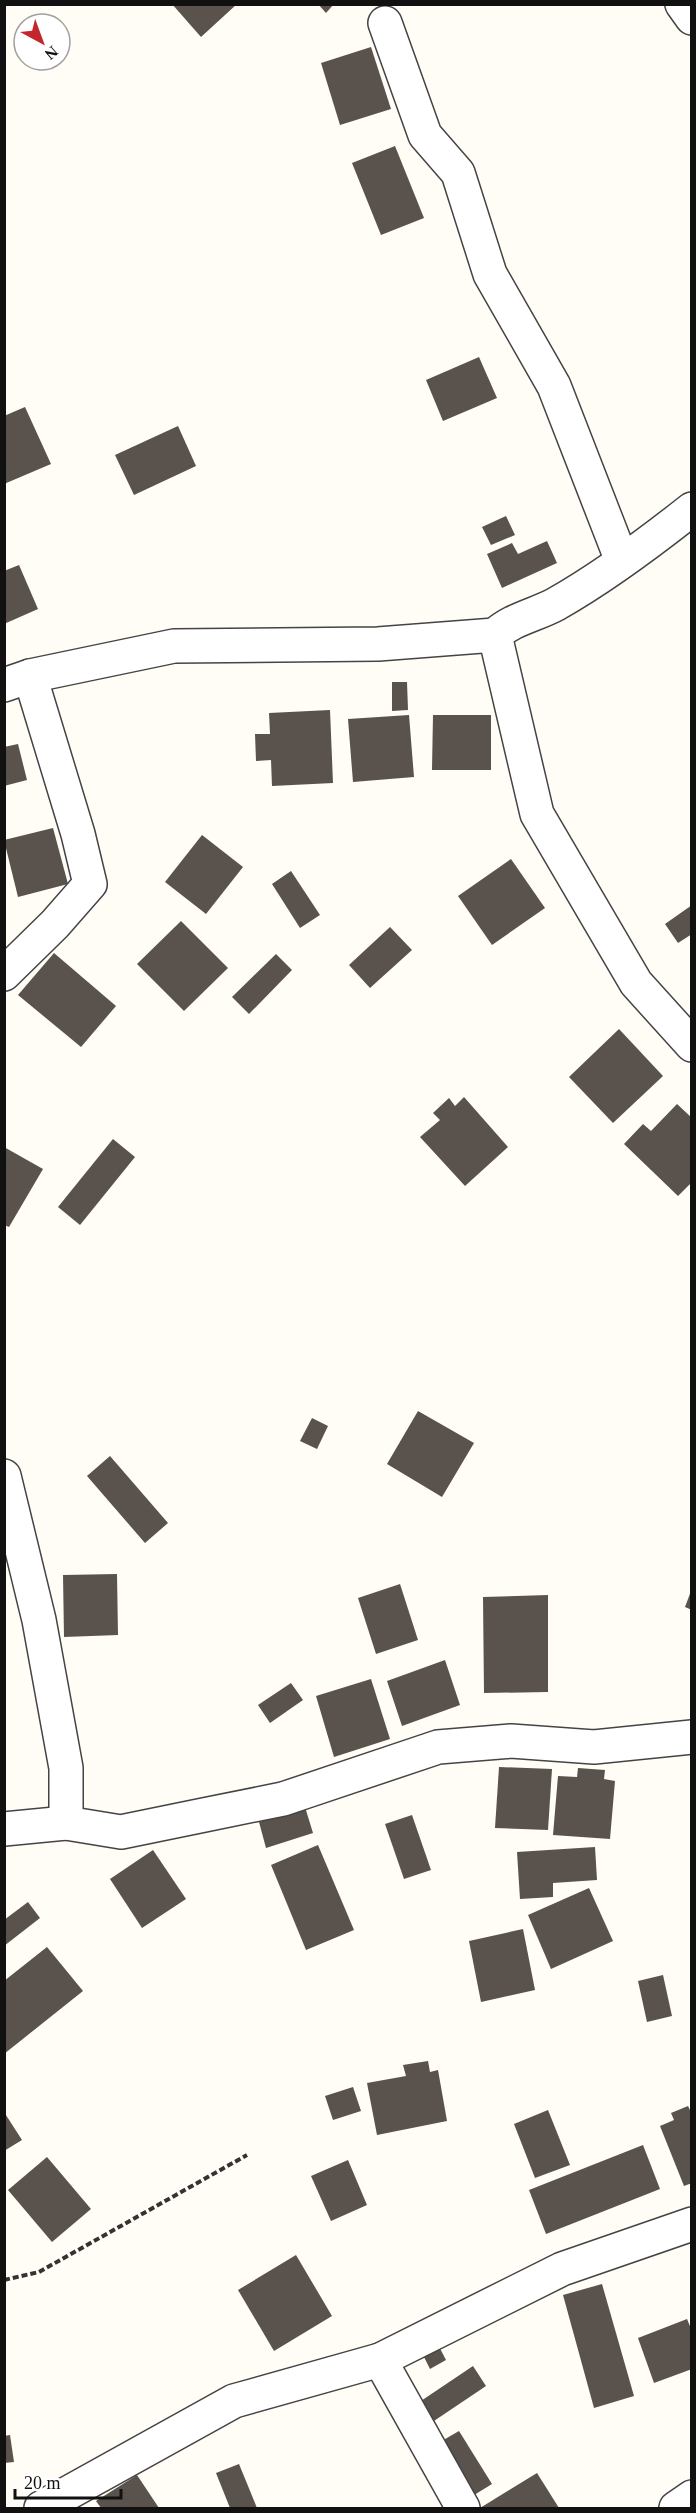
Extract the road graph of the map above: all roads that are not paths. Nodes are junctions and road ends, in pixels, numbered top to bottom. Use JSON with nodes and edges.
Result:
{"nodes":[{"id":1,"x":682,"y":4,"type":"edge"},
{"id":2,"x":692,"y":18,"type":"edge"},
{"id":3,"x":385,"y":23,"type":"dead end"},
{"id":4,"x":692,"y":509,"type":"edge"},
{"id":5,"x":622,"y":561,"type":"junction"},
{"id":6,"x":495,"y":635,"type":"junction"},
{"id":7,"x":17,"y":681,"type":"edge"},
{"id":8,"x":4,"y":974,"type":"edge"},
{"id":9,"x":692,"y":1046,"type":"edge"},
{"id":10,"x":4,"y":1476,"type":"edge"},
{"id":11,"x":692,"y":1737,"type":"edge"},
{"id":12,"x":66,"y":1823,"type":"junction"},
{"id":13,"x":4,"y":1829,"type":"edge"},
{"id":14,"x":692,"y":2224,"type":"edge"},
{"id":15,"x":380,"y":2360,"type":"junction"},
{"id":16,"x":692,"y":2497,"type":"edge"},
{"id":17,"x":41,"y":2508,"type":"edge"},
{"id":18,"x":463,"y":2508,"type":"edge"},
{"id":19,"x":676,"y":2508,"type":"edge"}],
"edges":[{"from":1,"to":2,"type":"street"},
{"from":3,"to":5,"type":"street"},
{"from":4,"to":5,"type":"street"},
{"from":5,"to":6,"type":"street"},
{"from":6,"to":7,"type":"street"},
{"from":6,"to":9,"type":"street"},
{"from":7,"to":8,"type":"street"},
{"from":10,"to":12,"type":"street"},
{"from":11,"to":12,"type":"street"},
{"from":12,"to":13,"type":"street"},
{"from":14,"to":15,"type":"street"},
{"from":15,"to":17,"type":"street"},
{"from":15,"to":18,"type":"street"},
{"from":16,"to":19,"type":"street"}]}
